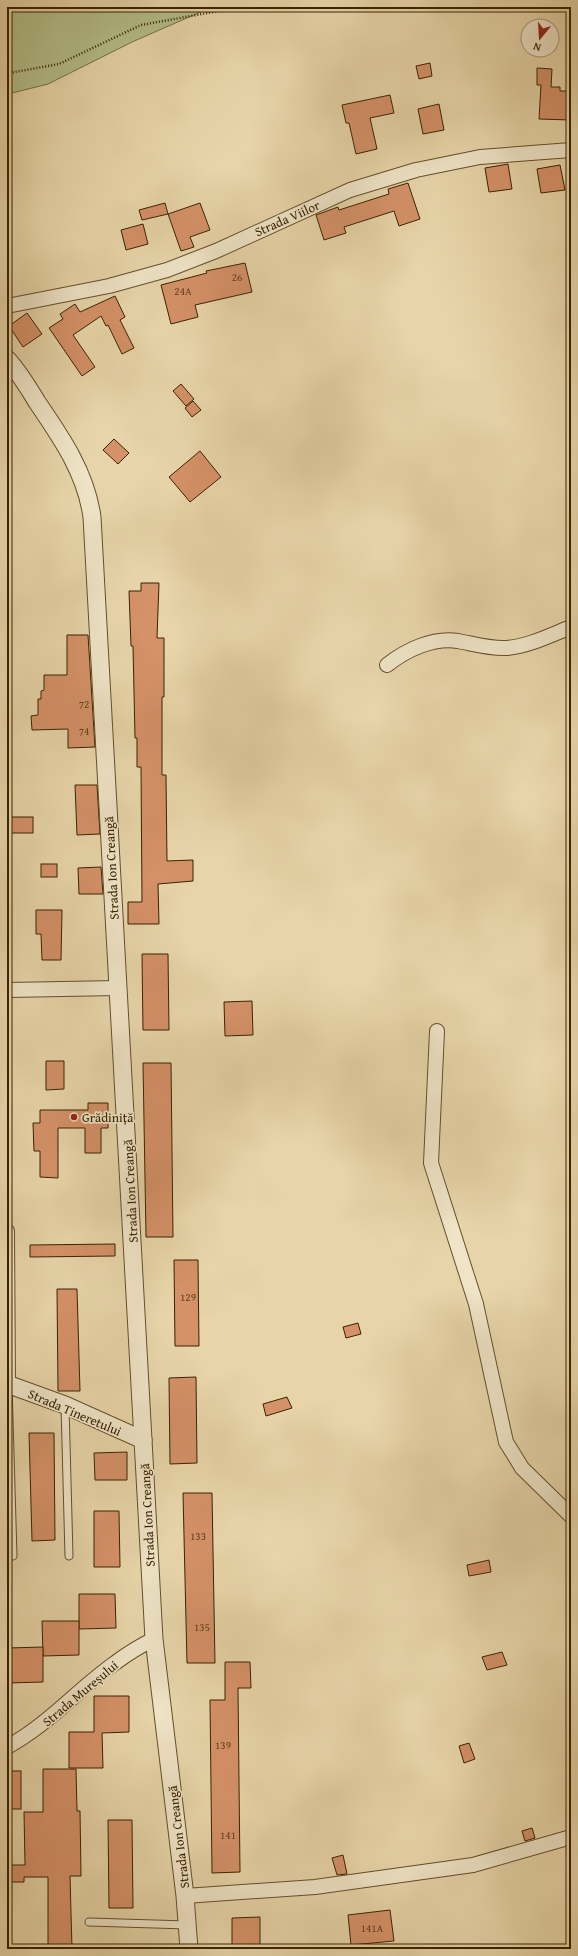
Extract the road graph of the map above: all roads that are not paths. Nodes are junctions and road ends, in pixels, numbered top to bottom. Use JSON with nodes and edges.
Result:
{"nodes":[{"id":1,"x":571,"y":150,"type":"edge"},
{"id":2,"x":7,"y":306,"type":"edge"},
{"id":3,"x":7,"y":359,"type":"edge"},
{"id":4,"x":571,"y":627,"type":"edge"},
{"id":5,"x":387,"y":665,"type":"dead end"},
{"id":6,"x":118,"y":988,"type":"junction"},
{"id":7,"x":7,"y":990,"type":"edge"},
{"id":8,"x":437,"y":1031,"type":"dead end"},
{"id":9,"x":7,"y":1230,"type":"edge"},
{"id":10,"x":8,"y":1384,"type":"edge"},
{"id":11,"x":65,"y":1405,"type":"junction"},
{"id":12,"x":144,"y":1440,"type":"junction"},
{"id":13,"x":571,"y":1516,"type":"edge"},
{"id":14,"x":13,"y":1556,"type":"dead end"},
{"id":15,"x":69,"y":1556,"type":"dead end"},
{"id":16,"x":154,"y":1639,"type":"junction"},
{"id":17,"x":7,"y":1747,"type":"edge"},
{"id":18,"x":571,"y":1837,"type":"edge"},
{"id":19,"x":185,"y":1896,"type":"junction"},
{"id":20,"x":89,"y":1922,"type":"dead end"},
{"id":21,"x":187,"y":1925,"type":"junction"},
{"id":22,"x":189,"y":1949,"type":"edge"}],
"edges":[{"from":1,"to":2,"type":"street","name":"Strada Viilor"},
{"from":3,"to":6,"type":"street","name":"Strada Ion Creangă"},
{"from":4,"to":5,"type":"street"},
{"from":6,"to":7,"type":"street"},
{"from":6,"to":12,"type":"street","name":"Strada Ion Creangă"},
{"from":8,"to":13,"type":"street"},
{"from":9,"to":10,"type":"street"},
{"from":10,"to":11,"type":"street","name":"Strada Tineretului"},
{"from":10,"to":14,"type":"lane"},
{"from":11,"to":12,"type":"street","name":"Strada Tineretului"},
{"from":11,"to":15,"type":"lane"},
{"from":12,"to":16,"type":"street","name":"Strada Ion Creangă"},
{"from":16,"to":17,"type":"street","name":"Strada Mureșului"},
{"from":16,"to":19,"type":"street","name":"Strada Ion Creangă"},
{"from":18,"to":19,"type":"street"},
{"from":19,"to":21,"type":"street","name":"Strada Ion Creangă"},
{"from":20,"to":21,"type":"lane"},
{"from":21,"to":22,"type":"street","name":"Strada Ion Creangă"}]}
